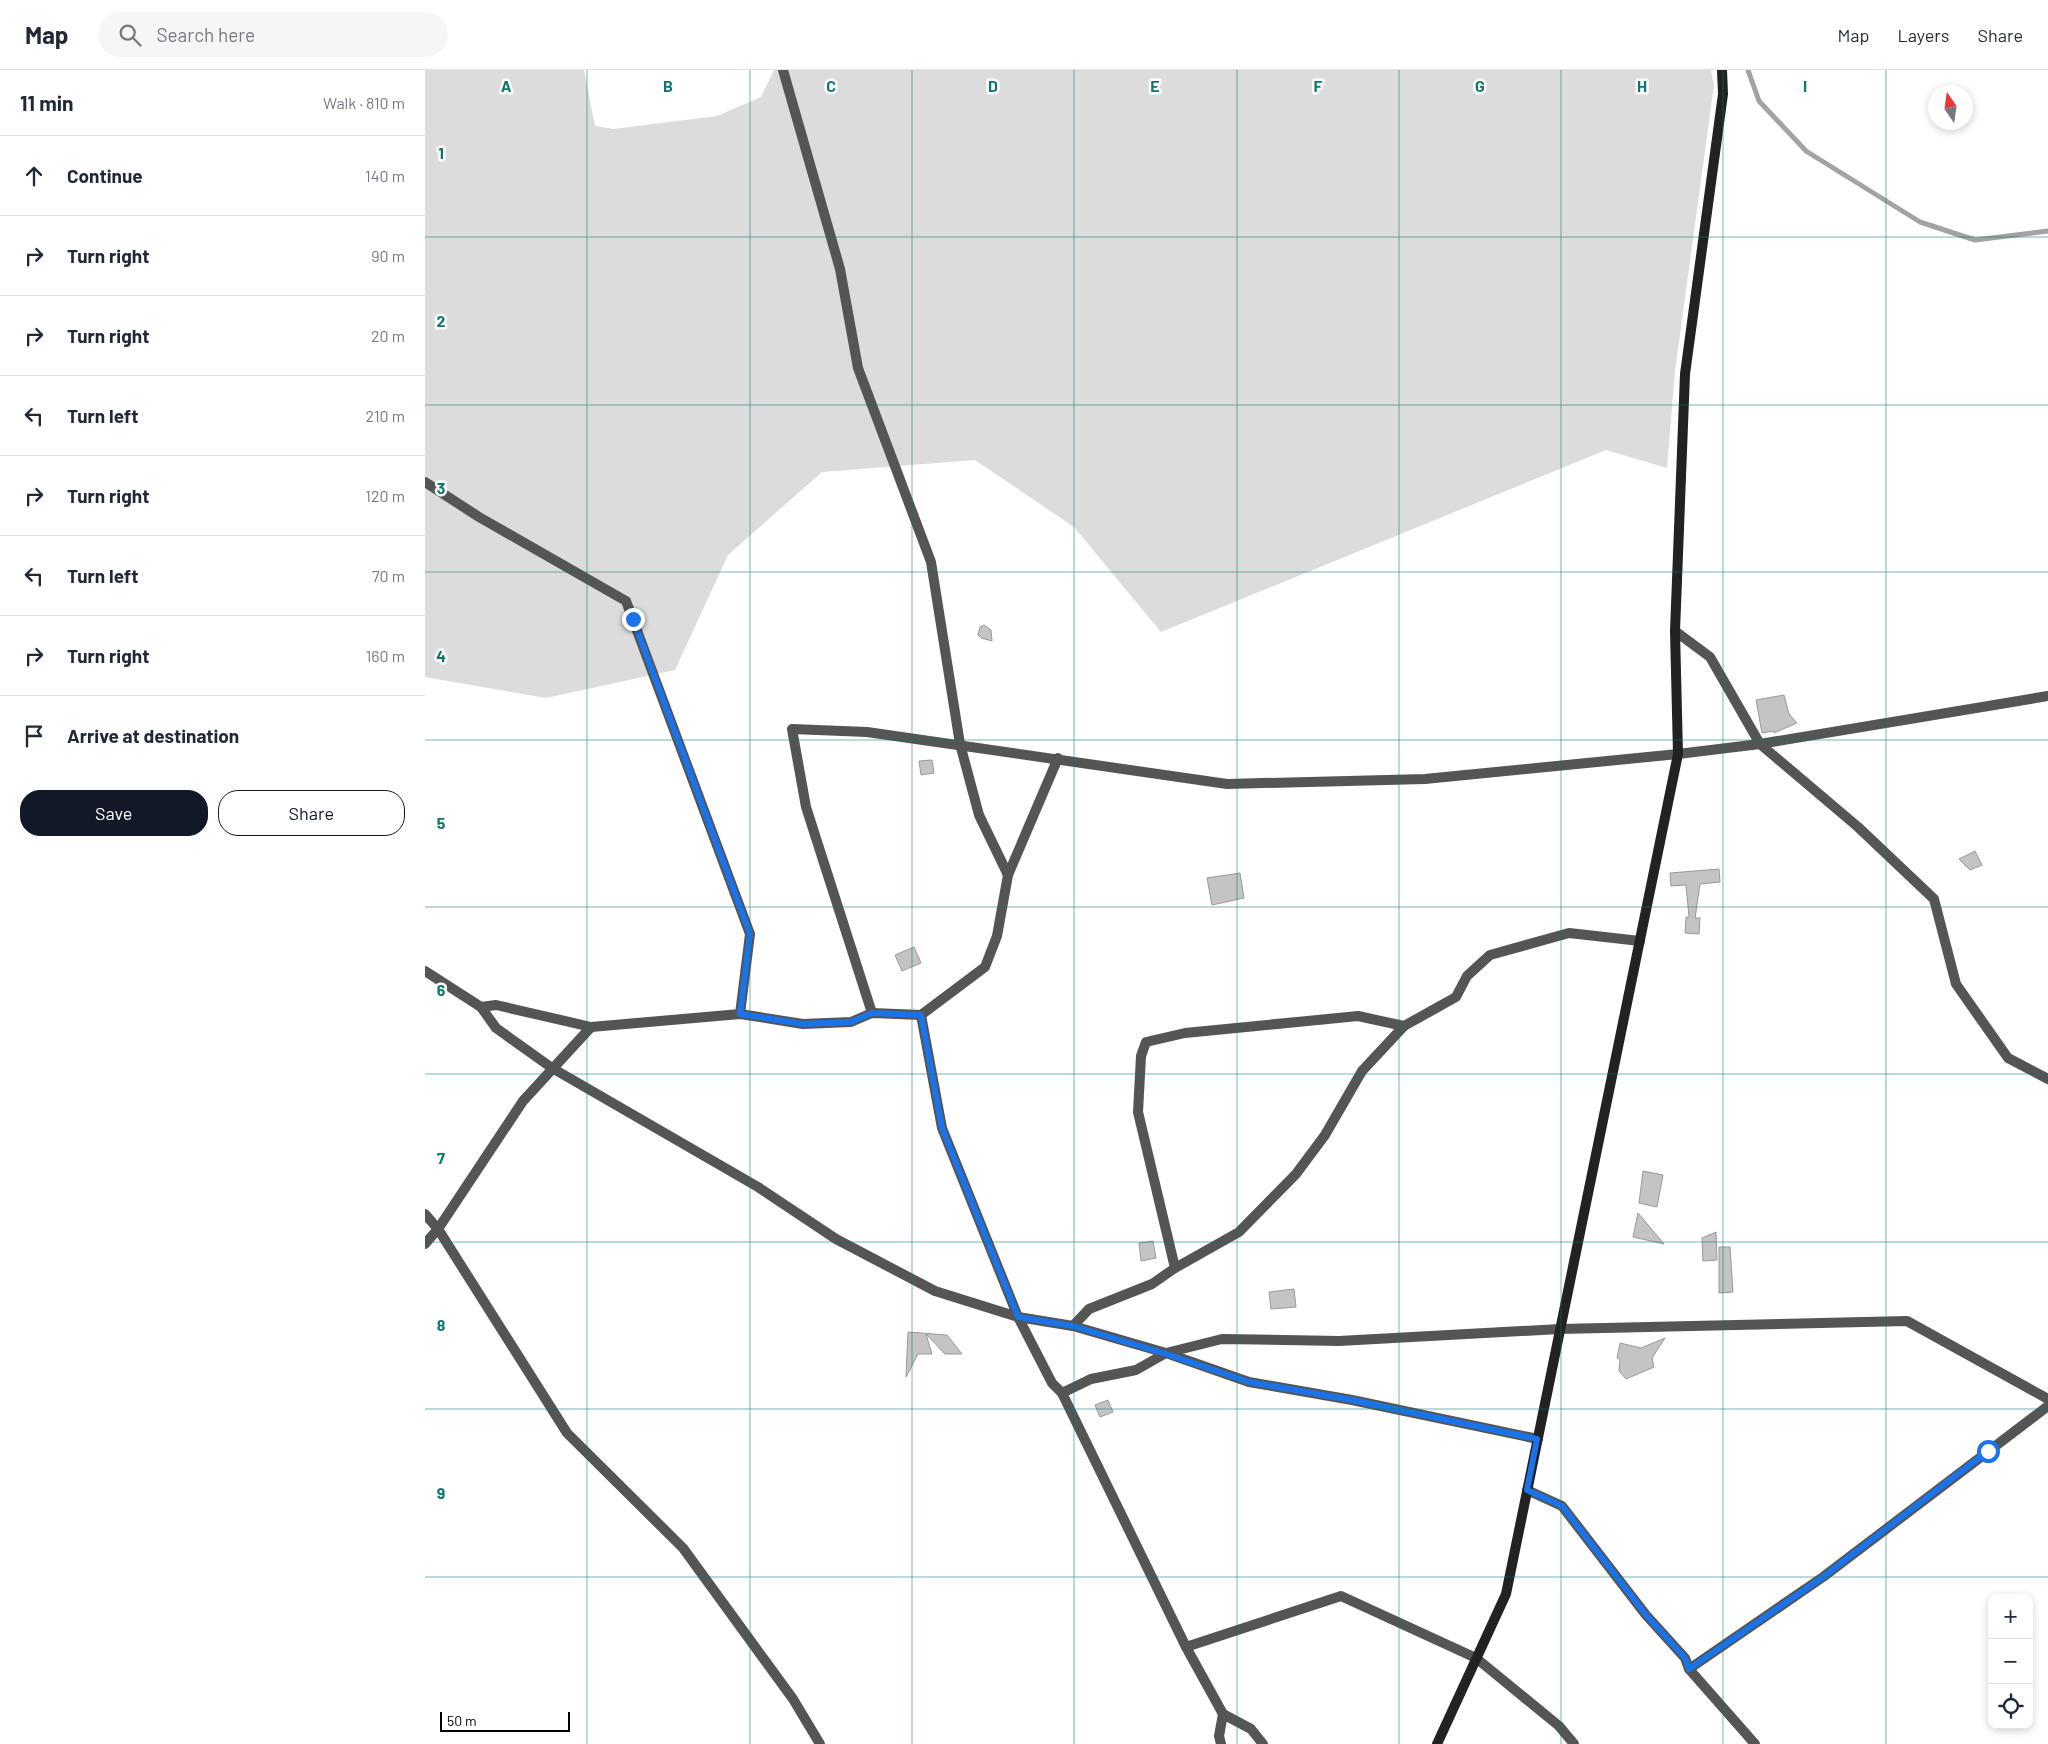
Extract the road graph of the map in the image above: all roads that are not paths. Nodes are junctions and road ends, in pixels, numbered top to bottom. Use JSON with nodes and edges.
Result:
{"nodes":[{"id":1,"x":783,"y":70,"type":"edge"},
{"id":2,"x":1722,"y":70,"type":"edge"},
{"id":3,"x":425,"y":482,"type":"edge"},
{"id":4,"x":1675,"y":631,"type":"junction"},
{"id":5,"x":2048,"y":696,"type":"edge"},
{"id":6,"x":960,"y":744,"type":"junction"},
{"id":7,"x":1760,"y":744,"type":"junction"},
{"id":8,"x":1678,"y":754,"type":"junction"},
{"id":9,"x":1058,"y":758,"type":"junction"},
{"id":10,"x":1008,"y":875,"type":"junction"},
{"id":11,"x":1639,"y":940,"type":"junction"},
{"id":12,"x":425,"y":971,"type":"edge"},
{"id":13,"x":481,"y":1008,"type":"junction"},
{"id":14,"x":872,"y":1013,"type":"junction"},
{"id":15,"x":740,"y":1014,"type":"junction"},
{"id":16,"x":921,"y":1015,"type":"junction"},
{"id":17,"x":1404,"y":1026,"type":"junction"},
{"id":18,"x":591,"y":1027,"type":"junction"},
{"id":19,"x":552,"y":1068,"type":"junction"},
{"id":20,"x":2048,"y":1079,"type":"edge"},
{"id":21,"x":425,"y":1214,"type":"edge"},
{"id":22,"x":438,"y":1229,"type":"junction"},
{"id":23,"x":425,"y":1244,"type":"edge"},
{"id":24,"x":1175,"y":1268,"type":"junction"},
{"id":25,"x":1018,"y":1317,"type":"junction"},
{"id":26,"x":1073,"y":1326,"type":"junction"},
{"id":27,"x":1560,"y":1329,"type":"junction"},
{"id":28,"x":1166,"y":1354,"type":"junction"},
{"id":29,"x":1062,"y":1393,"type":"junction"},
{"id":30,"x":2048,"y":1399,"type":"edge"},
{"id":31,"x":2048,"y":1406,"type":"edge"},
{"id":32,"x":1537,"y":1439,"type":"junction"},
{"id":33,"x":1527,"y":1490,"type":"junction"},
{"id":34,"x":1186,"y":1647,"type":"junction"},
{"id":35,"x":1476,"y":1658,"type":"junction"},
{"id":36,"x":1689,"y":1669,"type":"junction"},
{"id":37,"x":1223,"y":1714,"type":"junction"},
{"id":38,"x":820,"y":1744,"type":"edge"},
{"id":39,"x":1221,"y":1744,"type":"edge"},
{"id":40,"x":1263,"y":1744,"type":"edge"},
{"id":41,"x":1437,"y":1744,"type":"edge"},
{"id":42,"x":1574,"y":1744,"type":"edge"},
{"id":43,"x":1755,"y":1744,"type":"edge"}],
"edges":[{"from":1,"to":6,"type":"street"},
{"from":2,"to":4,"type":"main road"},
{"from":3,"to":15,"type":"street"},
{"from":4,"to":7,"type":"street"},
{"from":4,"to":8,"type":"main road"},
{"from":5,"to":7,"type":"street"},
{"from":6,"to":9,"type":"street"},
{"from":6,"to":10,"type":"street"},
{"from":6,"to":14,"type":"street"},
{"from":7,"to":8,"type":"street"},
{"from":7,"to":20,"type":"street"},
{"from":8,"to":9,"type":"street"},
{"from":8,"to":11,"type":"main road"},
{"from":9,"to":10,"type":"street"},
{"from":10,"to":16,"type":"street"},
{"from":11,"to":17,"type":"street"},
{"from":11,"to":27,"type":"main road"},
{"from":12,"to":13,"type":"street"},
{"from":13,"to":18,"type":"street"},
{"from":13,"to":19,"type":"street"},
{"from":14,"to":15,"type":"street"},
{"from":14,"to":16,"type":"street"},
{"from":15,"to":18,"type":"street"},
{"from":16,"to":25,"type":"street"},
{"from":17,"to":24,"type":"street"},
{"from":17,"to":24,"type":"street"},
{"from":18,"to":19,"type":"street"},
{"from":19,"to":22,"type":"street"},
{"from":19,"to":25,"type":"street"},
{"from":21,"to":22,"type":"street"},
{"from":22,"to":23,"type":"street"},
{"from":22,"to":38,"type":"street"},
{"from":24,"to":26,"type":"street"},
{"from":25,"to":26,"type":"street"},
{"from":25,"to":29,"type":"street"},
{"from":26,"to":28,"type":"street"},
{"from":27,"to":28,"type":"street"},
{"from":27,"to":30,"type":"street"},
{"from":27,"to":32,"type":"main road"},
{"from":28,"to":29,"type":"street"},
{"from":28,"to":32,"type":"street"},
{"from":29,"to":34,"type":"street"},
{"from":31,"to":36,"type":"street"},
{"from":32,"to":33,"type":"main road"},
{"from":33,"to":35,"type":"main road"},
{"from":33,"to":36,"type":"street"},
{"from":34,"to":35,"type":"street"},
{"from":34,"to":37,"type":"street"},
{"from":35,"to":41,"type":"main road"},
{"from":35,"to":42,"type":"street"},
{"from":36,"to":43,"type":"street"},
{"from":37,"to":39,"type":"street"},
{"from":37,"to":40,"type":"street"}]}
